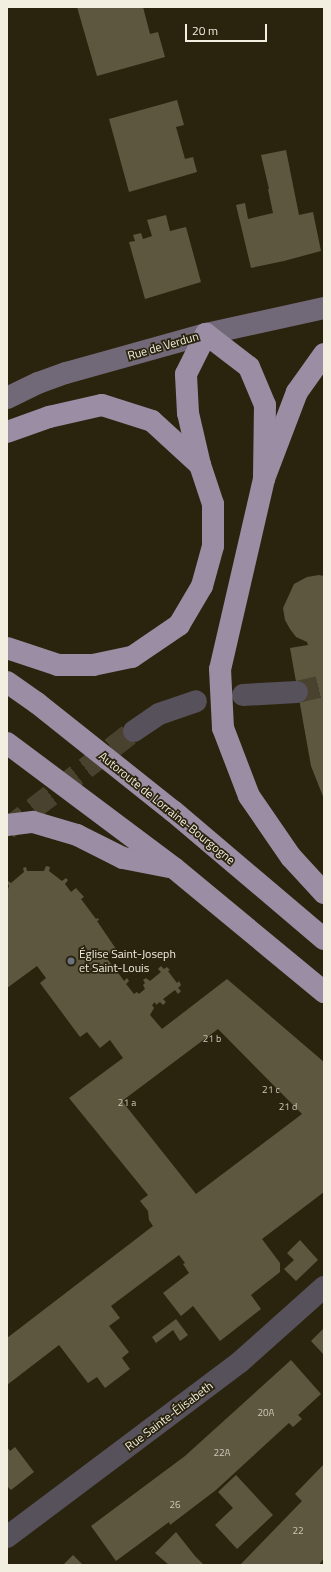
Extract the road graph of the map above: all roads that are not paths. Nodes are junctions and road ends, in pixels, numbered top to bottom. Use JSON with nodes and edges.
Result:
{"nodes":[{"id":1,"x":324,"y":308,"type":"edge"},
{"id":2,"x":206,"y":334,"type":"junction"},
{"id":3,"x":324,"y":354,"type":"edge"},
{"id":4,"x":7,"y":398,"type":"edge"},
{"id":5,"x":7,"y":432,"type":"edge"},
{"id":6,"x":200,"y":465,"type":"junction"},
{"id":7,"x":264,"y":479,"type":"junction"},
{"id":8,"x":7,"y":648,"type":"edge"},
{"id":9,"x":7,"y":682,"type":"edge"},
{"id":10,"x":297,"y":692,"type":"tunnel mouth"},
{"id":11,"x":243,"y":695,"type":"dead end"},
{"id":12,"x":196,"y":701,"type":"dead end"},
{"id":13,"x":134,"y":732,"type":"tunnel mouth"},
{"id":14,"x":7,"y":742,"type":"edge"},
{"id":15,"x":7,"y":825,"type":"edge"},
{"id":16,"x":174,"y":868,"type":"junction"},
{"id":17,"x":324,"y":893,"type":"edge"},
{"id":18,"x":324,"y":939,"type":"edge"},
{"id":19,"x":324,"y":992,"type":"edge"},
{"id":20,"x":324,"y":1287,"type":"edge"},
{"id":21,"x":7,"y":1537,"type":"edge"}],
"edges":[{"from":1,"to":2,"type":"main road","name":"Rue de Verdun"},
{"from":2,"to":4,"type":"main road","name":"Rue de Verdun"},
{"from":2,"to":6,"type":"highway"},
{"from":2,"to":7,"type":"highway"},
{"from":3,"to":7,"type":"highway"},
{"from":5,"to":6,"type":"highway"},
{"from":6,"to":8,"type":"highway"},
{"from":7,"to":17,"type":"highway"},
{"from":9,"to":18,"type":"highway","name":"Autoroute de Lorraine-Bourgogne"},
{"from":10,"to":11,"type":"street"},
{"from":12,"to":13,"type":"street"},
{"from":14,"to":16,"type":"highway"},
{"from":15,"to":16,"type":"highway"},
{"from":16,"to":19,"type":"highway"},
{"from":20,"to":21,"type":"street","name":"Rue Sainte-Élisabeth"}]}
